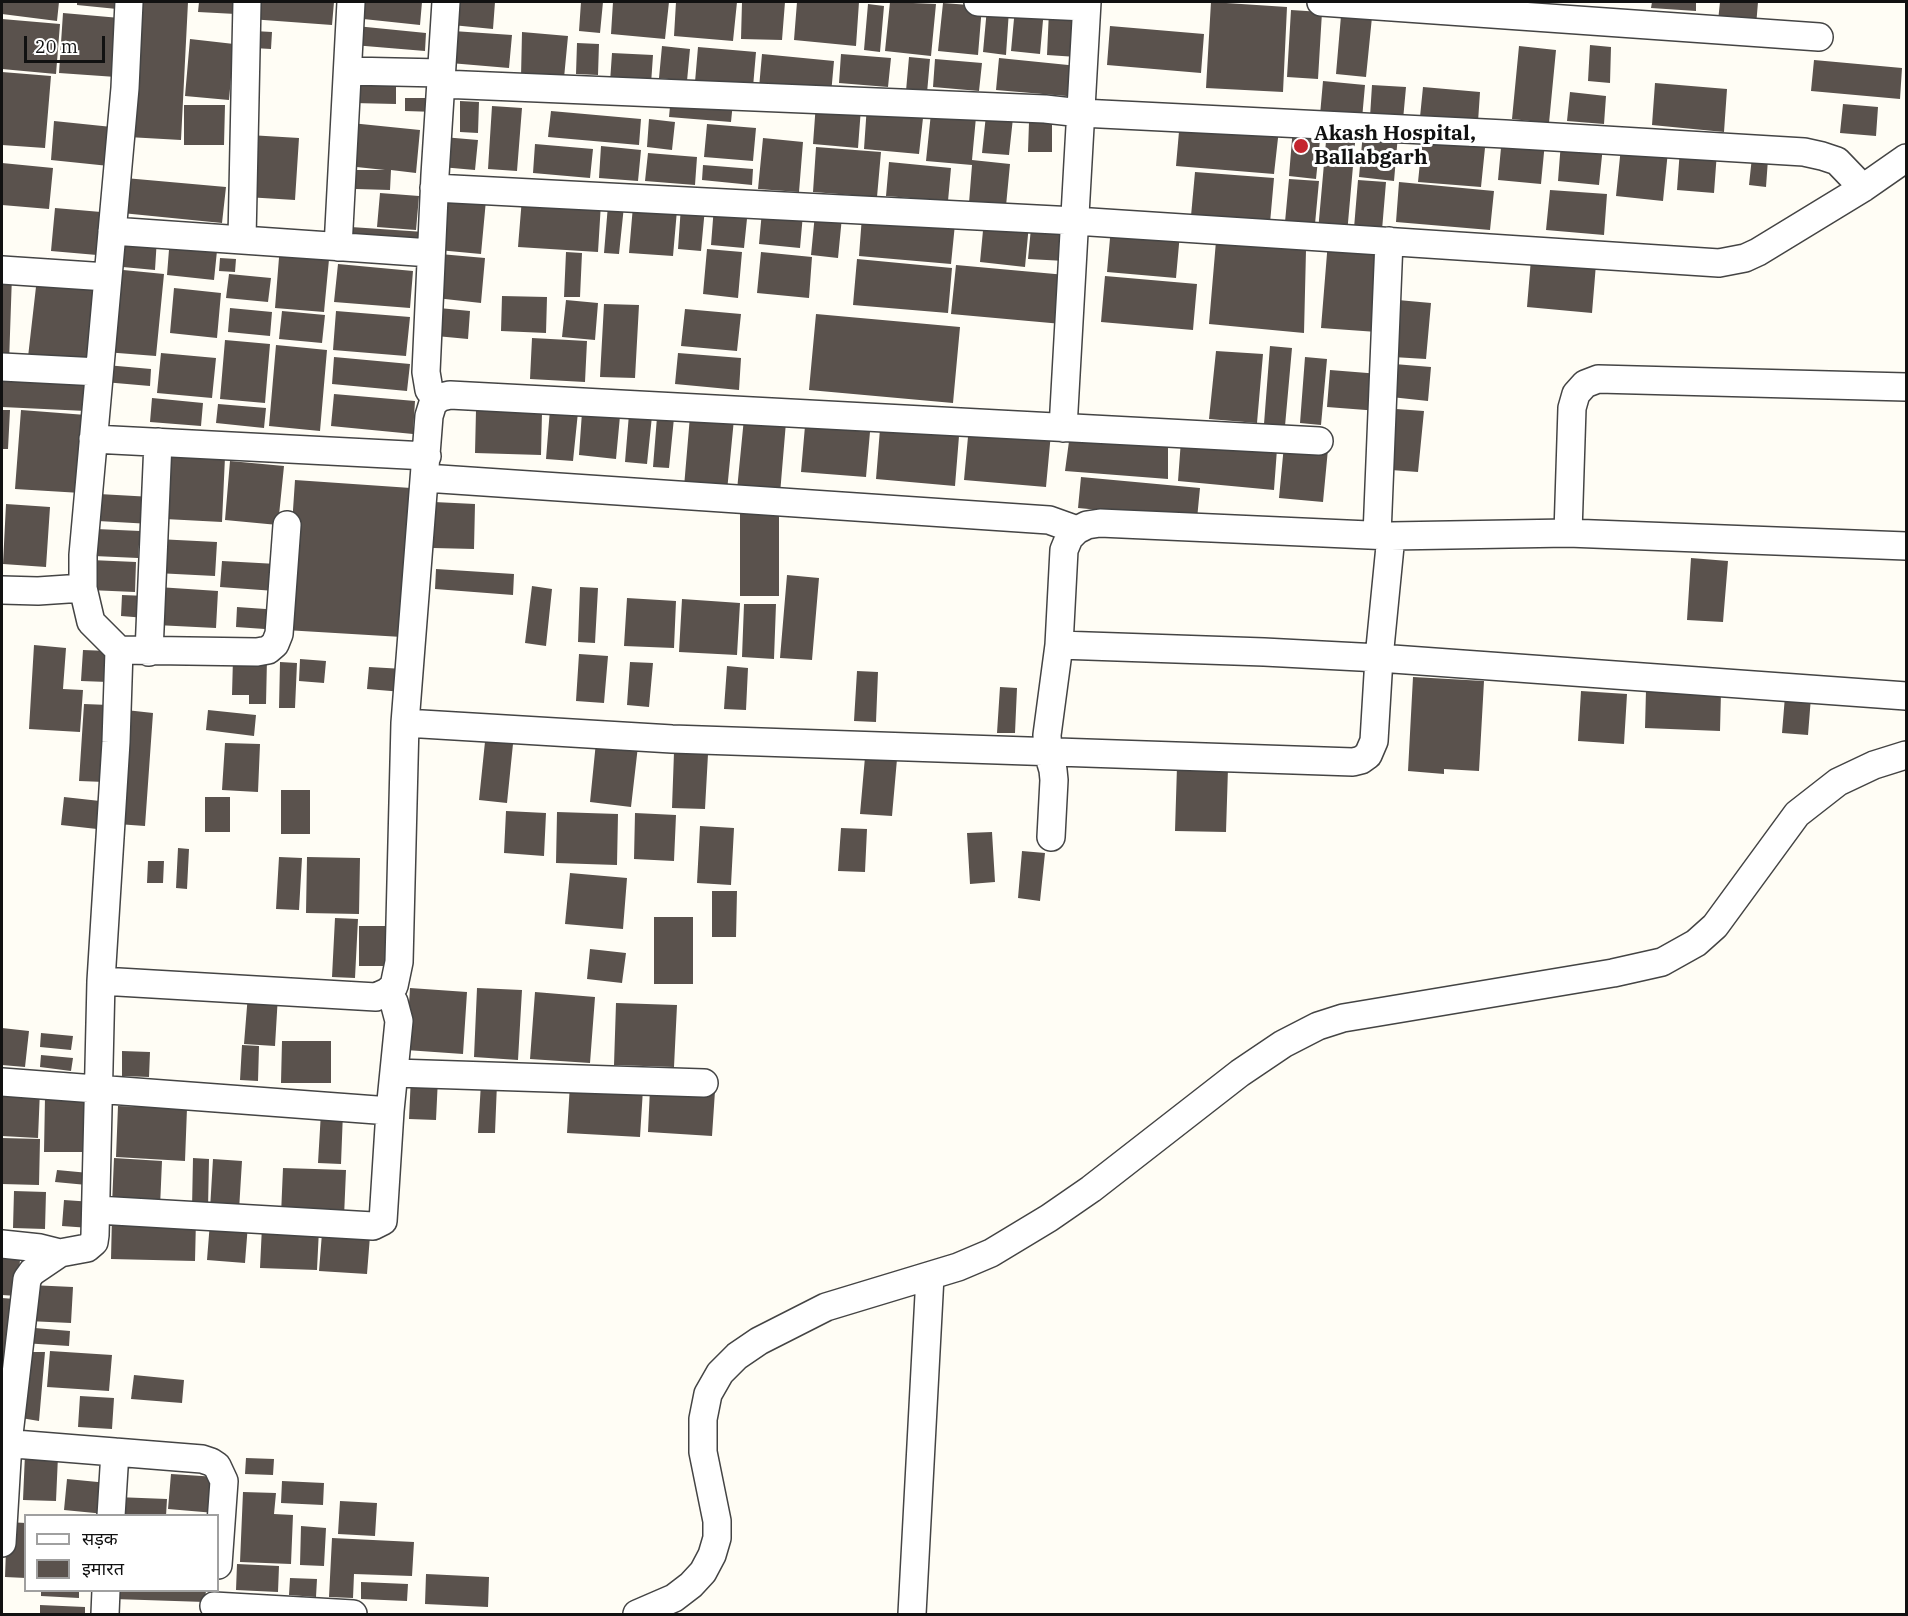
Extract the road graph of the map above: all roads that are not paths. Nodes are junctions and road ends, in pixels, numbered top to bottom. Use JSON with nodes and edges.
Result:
{"nodes":[{"id":1,"x":129,"y":2,"type":"edge"},
{"id":2,"x":247,"y":2,"type":"edge"},
{"id":3,"x":351,"y":2,"type":"edge"},
{"id":4,"x":446,"y":2,"type":"edge"},
{"id":5,"x":978,"y":2,"type":"edge"},
{"id":6,"x":1321,"y":2,"type":"edge"},
{"id":7,"x":1087,"y":4,"type":"edge"},
{"id":8,"x":1819,"y":37,"type":"dead end"},
{"id":9,"x":348,"y":71,"type":"junction"},
{"id":10,"x":441,"y":78,"type":"junction"},
{"id":11,"x":1081,"y":113,"type":"junction"},
{"id":12,"x":1906,"y":158,"type":"edge"},
{"id":13,"x":434,"y":188,"type":"junction"},
{"id":14,"x":1863,"y":188,"type":"junction"},
{"id":15,"x":1075,"y":221,"type":"junction"},
{"id":16,"x":112,"y":231,"type":"junction"},
{"id":17,"x":242,"y":239,"type":"junction"},
{"id":18,"x":1389,"y":241,"type":"junction"},
{"id":19,"x":338,"y":247,"type":"junction"},
{"id":20,"x":431,"y":254,"type":"junction"},
{"id":21,"x":2,"y":270,"type":"edge"},
{"id":22,"x":107,"y":277,"type":"junction"},
{"id":23,"x":2,"y":367,"type":"edge"},
{"id":24,"x":99,"y":372,"type":"junction"},
{"id":25,"x":1906,"y":387,"type":"edge"},
{"id":26,"x":436,"y":399,"type":"junction"},
{"id":27,"x":1063,"y":428,"type":"junction"},
{"id":28,"x":93,"y":439,"type":"junction"},
{"id":29,"x":1319,"y":441,"type":"dead end"},
{"id":30,"x":158,"y":442,"type":"junction"},
{"id":31,"x":426,"y":467,"type":"junction"},
{"id":32,"x":287,"y":525,"type":"dead end"},
{"id":33,"x":1077,"y":530,"type":"junction"},
{"id":34,"x":1568,"y":533,"type":"junction"},
{"id":35,"x":1384,"y":536,"type":"junction"},
{"id":36,"x":1906,"y":546,"type":"edge"},
{"id":37,"x":83,"y":588,"type":"junction"},
{"id":38,"x":2,"y":590,"type":"edge"},
{"id":39,"x":1059,"y":645,"type":"junction"},
{"id":40,"x":120,"y":650,"type":"junction"},
{"id":41,"x":149,"y":652,"type":"junction"},
{"id":42,"x":1379,"y":658,"type":"junction"},
{"id":43,"x":1906,"y":696,"type":"edge"},
{"id":44,"x":405,"y":723,"type":"junction"},
{"id":45,"x":1048,"y":753,"type":"junction"},
{"id":46,"x":1906,"y":755,"type":"edge"},
{"id":47,"x":1051,"y":837,"type":"dead end"},
{"id":48,"x":100,"y":981,"type":"junction"},
{"id":49,"x":387,"y":992,"type":"junction"},
{"id":50,"x":395,"y":1073,"type":"junction"},
{"id":51,"x":2,"y":1082,"type":"edge"},
{"id":52,"x":704,"y":1083,"type":"dead end"},
{"id":53,"x":97,"y":1089,"type":"junction"},
{"id":54,"x":390,"y":1111,"type":"junction"},
{"id":55,"x":97,"y":1210,"type":"junction"},
{"id":56,"x":2,"y":1244,"type":"edge"},
{"id":57,"x":60,"y":1253,"type":"junction"},
{"id":58,"x":930,"y":1276,"type":"junction"},
{"id":59,"x":5,"y":1443,"type":"edge"},
{"id":60,"x":115,"y":1452,"type":"junction"},
{"id":61,"x":111,"y":1514,"type":"edge"},
{"id":62,"x":2,"y":1543,"type":"edge"},
{"id":63,"x":219,"y":1552,"type":"edge"},
{"id":64,"x":106,"y":1592,"type":"edge"},
{"id":65,"x":215,"y":1604,"type":"edge"},
{"id":66,"x":105,"y":1614,"type":"edge"},
{"id":67,"x":353,"y":1614,"type":"edge"},
{"id":68,"x":637,"y":1614,"type":"edge"},
{"id":69,"x":912,"y":1614,"type":"edge"}],
"edges":[{"from":1,"to":16,"type":"street"},
{"from":2,"to":17,"type":"street"},
{"from":3,"to":9,"type":"street"},
{"from":4,"to":10,"type":"street"},
{"from":5,"to":7,"type":"street"},
{"from":6,"to":8,"type":"street"},
{"from":7,"to":11,"type":"street"},
{"from":9,"to":10,"type":"street"},
{"from":9,"to":19,"type":"street"},
{"from":10,"to":11,"type":"street"},
{"from":10,"to":13,"type":"street"},
{"from":11,"to":14,"type":"street"},
{"from":11,"to":15,"type":"street"},
{"from":12,"to":14,"type":"street"},
{"from":13,"to":15,"type":"street"},
{"from":13,"to":20,"type":"street"},
{"from":14,"to":18,"type":"street"},
{"from":15,"to":18,"type":"street"},
{"from":15,"to":27,"type":"street"},
{"from":16,"to":17,"type":"street"},
{"from":16,"to":22,"type":"street"},
{"from":17,"to":19,"type":"street"},
{"from":18,"to":35,"type":"street"},
{"from":19,"to":20,"type":"street"},
{"from":20,"to":26,"type":"street"},
{"from":21,"to":22,"type":"street"},
{"from":22,"to":24,"type":"street"},
{"from":23,"to":24,"type":"street"},
{"from":24,"to":28,"type":"street"},
{"from":25,"to":34,"type":"street"},
{"from":26,"to":27,"type":"street"},
{"from":26,"to":31,"type":"street"},
{"from":27,"to":29,"type":"street"},
{"from":28,"to":30,"type":"street"},
{"from":28,"to":37,"type":"street"},
{"from":30,"to":31,"type":"street"},
{"from":30,"to":41,"type":"street"},
{"from":31,"to":33,"type":"street"},
{"from":31,"to":44,"type":"street"},
{"from":32,"to":41,"type":"street"},
{"from":33,"to":35,"type":"street"},
{"from":33,"to":39,"type":"street"},
{"from":34,"to":35,"type":"street"},
{"from":34,"to":36,"type":"street"},
{"from":35,"to":42,"type":"street"},
{"from":37,"to":38,"type":"street"},
{"from":37,"to":40,"type":"street"},
{"from":39,"to":42,"type":"street"},
{"from":39,"to":45,"type":"street"},
{"from":40,"to":41,"type":"street"},
{"from":40,"to":48,"type":"street"},
{"from":42,"to":43,"type":"street"},
{"from":42,"to":45,"type":"street"},
{"from":44,"to":45,"type":"street"},
{"from":44,"to":49,"type":"street"},
{"from":45,"to":47,"type":"street"},
{"from":46,"to":58,"type":"street"},
{"from":48,"to":49,"type":"street"},
{"from":48,"to":53,"type":"street"},
{"from":49,"to":50,"type":"street"},
{"from":50,"to":52,"type":"street"},
{"from":50,"to":54,"type":"street"},
{"from":51,"to":53,"type":"street"},
{"from":53,"to":54,"type":"street"},
{"from":53,"to":55,"type":"street"},
{"from":54,"to":55,"type":"street"},
{"from":55,"to":57,"type":"street"},
{"from":56,"to":57,"type":"street"},
{"from":57,"to":59,"type":"street"},
{"from":58,"to":68,"type":"street"},
{"from":58,"to":69,"type":"street"},
{"from":59,"to":60,"type":"street"},
{"from":59,"to":62,"type":"street"},
{"from":60,"to":61,"type":"street"},
{"from":60,"to":63,"type":"street"},
{"from":64,"to":66,"type":"street"},
{"from":65,"to":67,"type":"street"}]}
